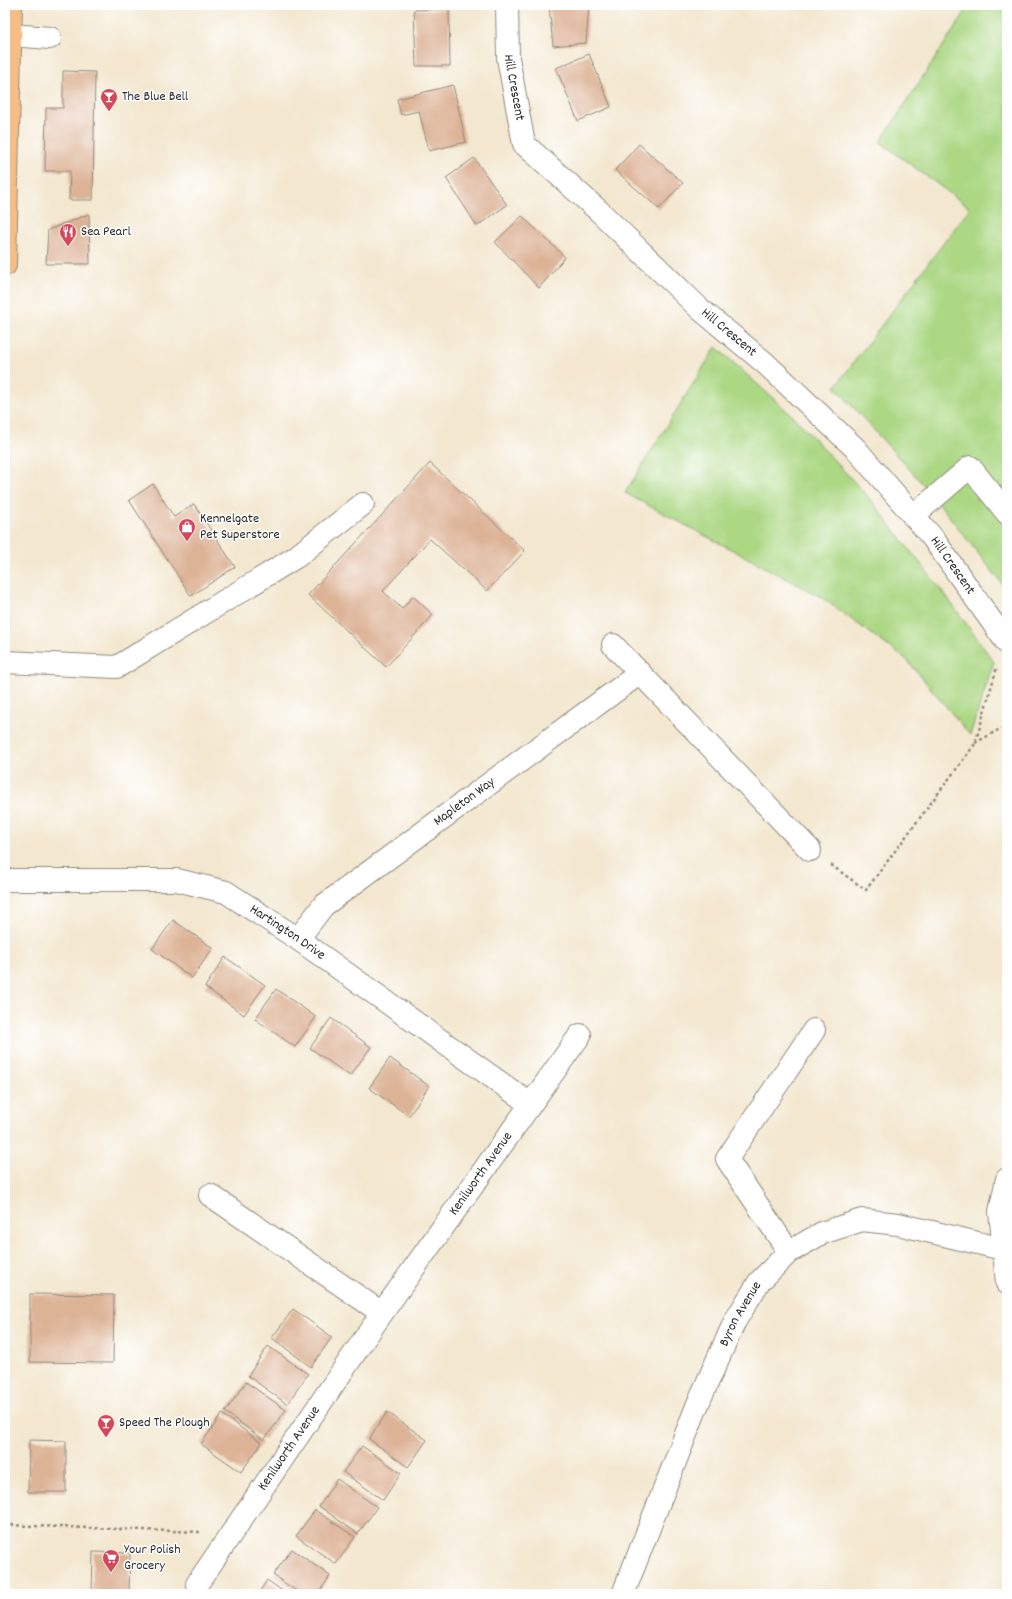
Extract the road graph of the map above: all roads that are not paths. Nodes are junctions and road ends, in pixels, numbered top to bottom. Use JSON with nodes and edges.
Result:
{"nodes":[{"id":1,"x":11,"y":5,"type":"edge"},
{"id":2,"x":507,"y":5,"type":"edge"},
{"id":3,"x":11,"y":35,"type":"junction"},
{"id":4,"x":50,"y":38,"type":"dead end"},
{"id":5,"x":7,"y":131,"type":"edge"},
{"id":6,"x":5,"y":265,"type":"edge"},
{"id":7,"x":363,"y":504,"type":"dead end"},
{"id":8,"x":1007,"y":513,"type":"edge"},
{"id":9,"x":913,"y":516,"type":"junction"},
{"id":10,"x":1004,"y":633,"type":"edge"},
{"id":11,"x":613,"y":645,"type":"dead end"},
{"id":12,"x":5,"y":662,"type":"edge"},
{"id":13,"x":640,"y":673,"type":"junction"},
{"id":14,"x":810,"y":850,"type":"road end"},
{"id":15,"x":5,"y":880,"type":"edge"},
{"id":16,"x":298,"y":939,"type":"junction"},
{"id":17,"x":814,"y":1030,"type":"dead end"},
{"id":18,"x":580,"y":1035,"type":"dead end"},
{"id":19,"x":530,"y":1104,"type":"junction"},
{"id":20,"x":1007,"y":1179,"type":"edge"},
{"id":21,"x":210,"y":1195,"type":"dead end"},
{"id":22,"x":1003,"y":1249,"type":"junction"},
{"id":23,"x":789,"y":1252,"type":"junction"},
{"id":24,"x":1007,"y":1283,"type":"edge"},
{"id":25,"x":382,"y":1313,"type":"junction"},
{"id":26,"x":197,"y":1584,"type":"dead end"},
{"id":27,"x":622,"y":1594,"type":"edge"}],
"edges":[{"from":1,"to":3,"type":"main road"},
{"from":2,"to":9,"type":"street","name":"Hill Crescent"},
{"from":3,"to":4,"type":"street"},
{"from":3,"to":5,"type":"main road"},
{"from":5,"to":6,"type":"main road"},
{"from":7,"to":12,"type":"street"},
{"from":8,"to":9,"type":"street"},
{"from":9,"to":10,"type":"street","name":"Hill Crescent"},
{"from":11,"to":13,"type":"street"},
{"from":13,"to":14,"type":"street"},
{"from":13,"to":16,"type":"street","name":"Mapleton Way"},
{"from":15,"to":16,"type":"street","name":"Hartington Drive"},
{"from":16,"to":19,"type":"street","name":"Hartington Drive"},
{"from":17,"to":23,"type":"street"},
{"from":18,"to":19,"type":"street","name":"Kenilworth Avenue"},
{"from":19,"to":25,"type":"street","name":"Kenilworth Avenue"},
{"from":20,"to":22,"type":"street"},
{"from":21,"to":25,"type":"street"},
{"from":22,"to":23,"type":"street","name":"Byron Avenue"},
{"from":22,"to":24,"type":"street"},
{"from":23,"to":27,"type":"street","name":"Byron Avenue"},
{"from":25,"to":26,"type":"street","name":"Kenilworth Avenue"}]}
